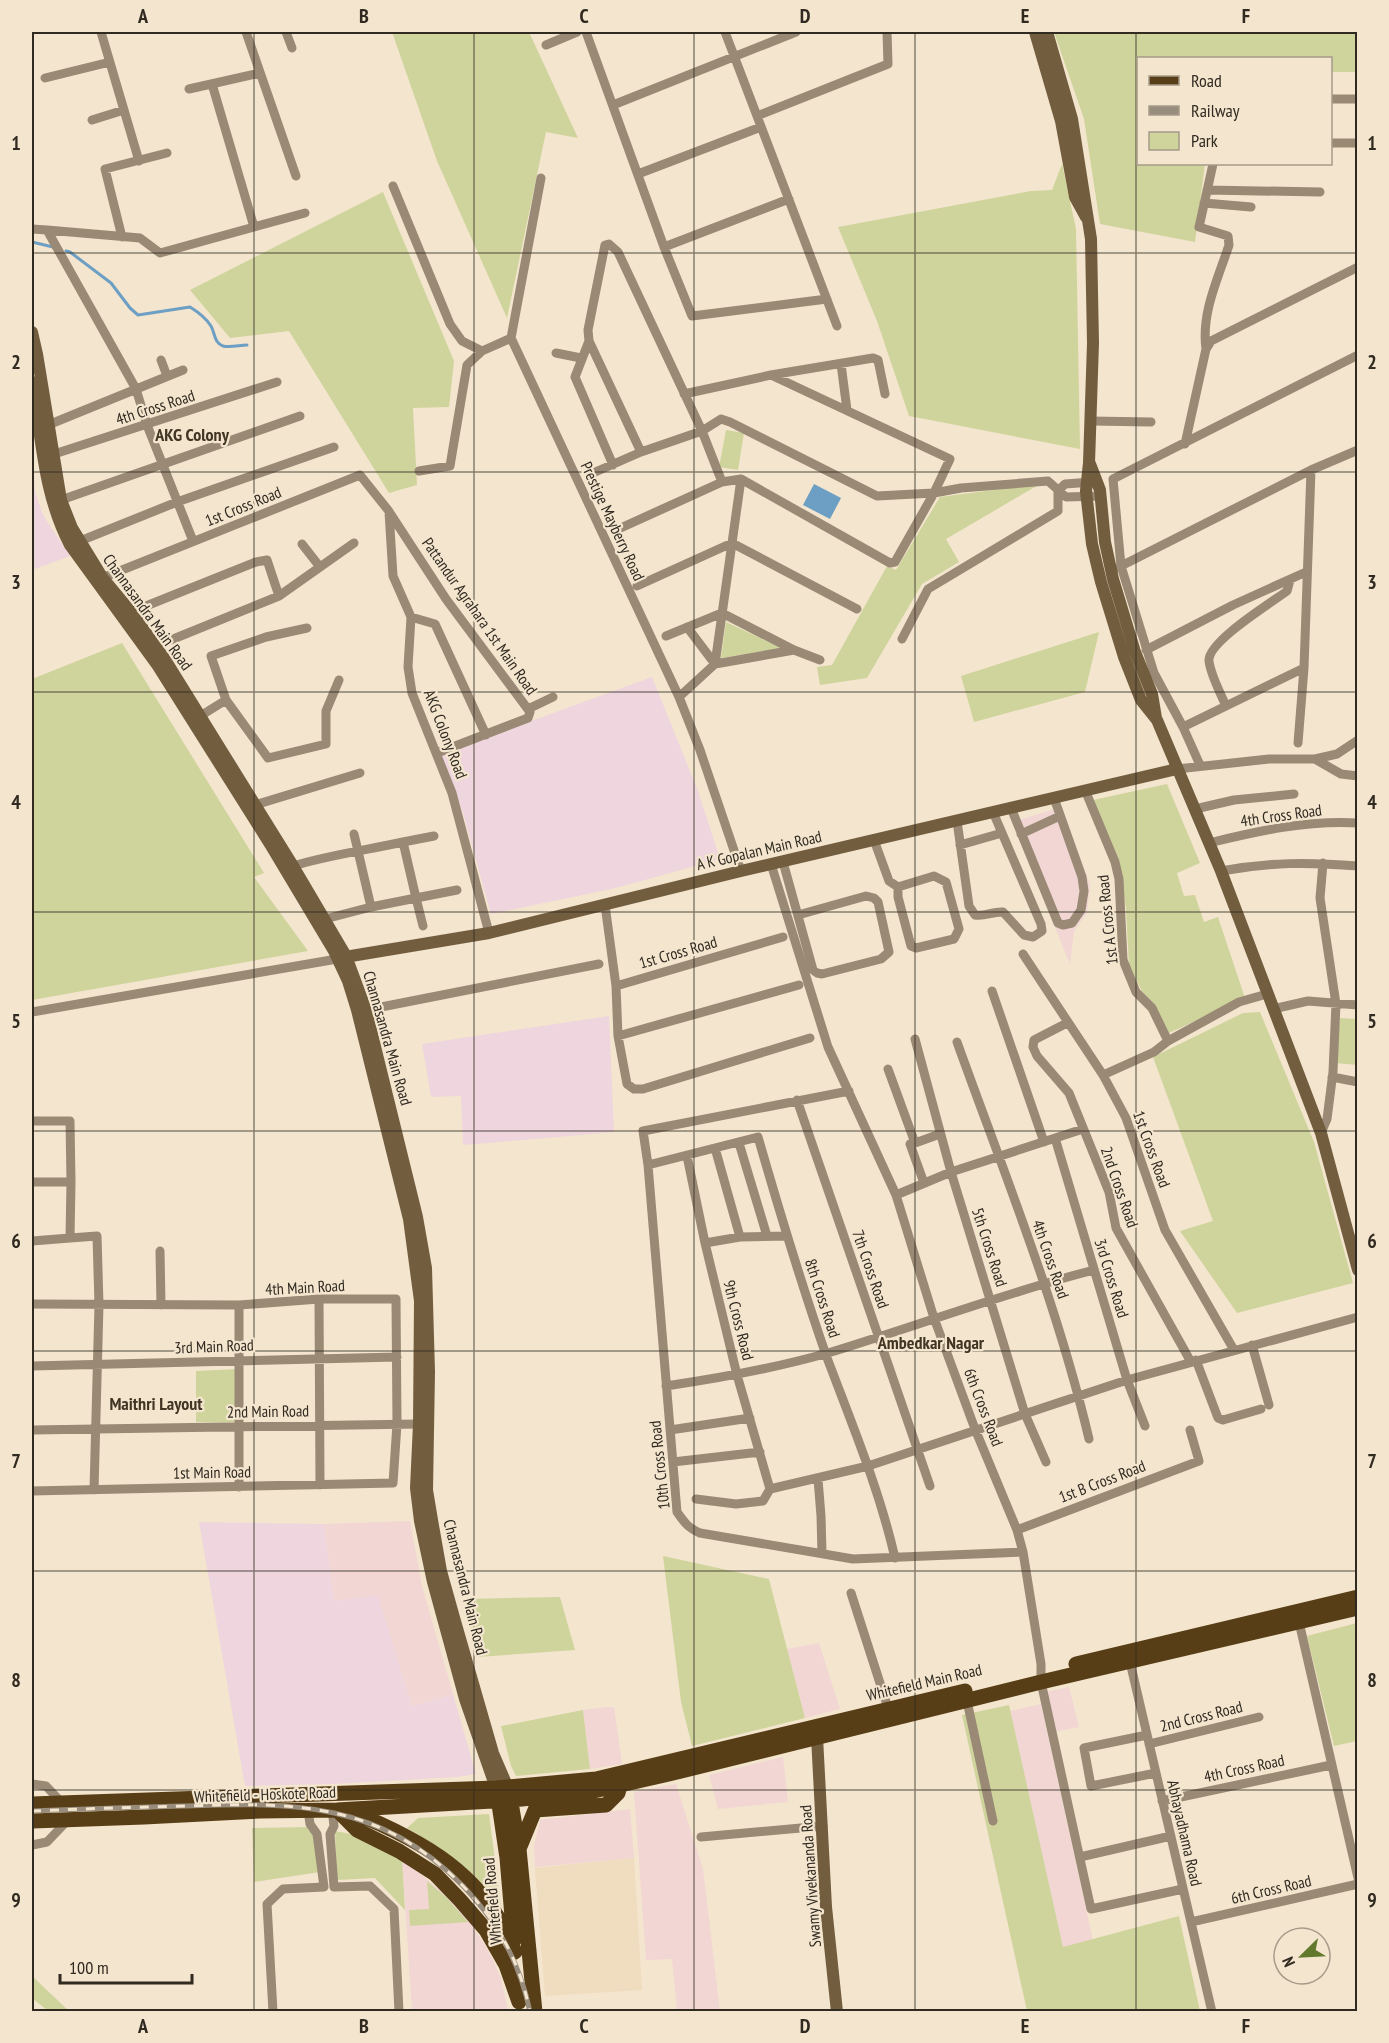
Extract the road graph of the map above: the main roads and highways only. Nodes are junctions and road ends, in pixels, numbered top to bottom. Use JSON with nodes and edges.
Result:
{"nodes":[{"id":1,"x":1035,"y":32,"type":"edge"},
{"id":2,"x":1047,"y":32,"type":"edge"},
{"id":3,"x":1088,"y":220,"type":"junction"},
{"id":4,"x":32,"y":332,"type":"edge"},
{"id":5,"x":32,"y":382,"type":"edge"},
{"id":6,"x":48,"y":456,"type":"junction"},
{"id":7,"x":1093,"y":482,"type":"junction"},
{"id":8,"x":74,"y":544,"type":"junction"},
{"id":9,"x":1110,"y":570,"type":"junction"},
{"id":10,"x":99,"y":579,"type":"junction"},
{"id":11,"x":197,"y":718,"type":"junction"},
{"id":12,"x":1178,"y":769,"type":"junction"},
{"id":13,"x":341,"y":957,"type":"junction"},
{"id":14,"x":1358,"y":1270,"type":"edge"},
{"id":15,"x":424,"y":1319,"type":"junction"},
{"id":16,"x":422,"y":1489,"type":"junction"},
{"id":17,"x":1358,"y":1597,"type":"edge"},
{"id":18,"x":1358,"y":1608,"type":"edge"},
{"id":19,"x":1041,"y":1677,"type":"junction"},
{"id":20,"x":811,"y":1739,"type":"junction"},
{"id":21,"x":745,"y":1751,"type":"dead end"},
{"id":22,"x":620,"y":1786,"type":"junction"},
{"id":23,"x":503,"y":1794,"type":"junction"},
{"id":24,"x":32,"y":1804,"type":"edge"},
{"id":25,"x":338,"y":1809,"type":"junction"},
{"id":26,"x":32,"y":1821,"type":"edge"},
{"id":27,"x":519,"y":1849,"type":"junction"},
{"id":28,"x":515,"y":1952,"type":"junction"},
{"id":29,"x":519,"y":2007,"type":"edge"},
{"id":30,"x":535,"y":2012,"type":"edge"},
{"id":31,"x":837,"y":2012,"type":"edge"}],
"edges":[{"from":1,"to":3,"type":"main road"},
{"from":2,"to":3,"type":"main road"},
{"from":3,"to":7,"type":"main road"},
{"from":4,"to":6,"type":"main road","name":"Channasandra Main Road"},
{"from":5,"to":6,"type":"main road","name":"Channasandra Main Road"},
{"from":6,"to":8,"type":"main road","name":"Channasandra Main Road"},
{"from":6,"to":8,"type":"main road","name":"Channasandra Main Road"},
{"from":7,"to":9,"type":"main road"},
{"from":7,"to":9,"type":"main road"},
{"from":8,"to":10,"type":"main road","name":"Channasandra Main Road"},
{"from":9,"to":12,"type":"main road"},
{"from":10,"to":11,"type":"main road","name":"Channasandra Main Road"},
{"from":10,"to":11,"type":"main road","name":"Channasandra Main Road"},
{"from":11,"to":13,"type":"main road","name":"Channasandra Main Road"},
{"from":11,"to":13,"type":"main road","name":"Channasandra Main Road"},
{"from":12,"to":13,"type":"main road","name":"A K Gopalan Main Road"},
{"from":12,"to":14,"type":"main road"},
{"from":13,"to":15,"type":"main road","name":"Channasandra Main Road"},
{"from":13,"to":15,"type":"main road","name":"Channasandra Main Road"},
{"from":15,"to":16,"type":"main road","name":"Channasandra Main Road"},
{"from":15,"to":16,"type":"main road","name":"Channasandra Main Road"},
{"from":16,"to":23,"type":"main road","name":"Channasandra Main Road"},
{"from":17,"to":19,"type":"main road","name":"Whitefield Main Road"},
{"from":18,"to":19,"type":"main road","name":"Whitefield Main Road"},
{"from":19,"to":20,"type":"main road","name":"Whitefield Main Road"},
{"from":19,"to":23,"type":"main road","name":"Whitefield Main Road"},
{"from":20,"to":21,"type":"main road"},
{"from":20,"to":22,"type":"main road","name":"Whitefield Main Road"},
{"from":20,"to":31,"type":"main road","name":"Swamy Vivekananda Road"},
{"from":22,"to":23,"type":"main road","name":"Whitefield Main Road"},
{"from":22,"to":27,"type":"main road"},
{"from":23,"to":24,"type":"main road","name":"Whitefield - Hoskote Road"},
{"from":23,"to":25,"type":"main road","name":"Whitefield - Hoskote Road"},
{"from":23,"to":27,"type":"main road","name":"Whitefield Road"},
{"from":23,"to":28,"type":"main road","name":"Whitefield Road"},
{"from":25,"to":26,"type":"main road","name":"Whitefield - Hoskote Road"},
{"from":25,"to":28,"type":"main road"},
{"from":25,"to":29,"type":"main road"},
{"from":27,"to":30,"type":"main road","name":"Whitefield Road"},
{"from":28,"to":29,"type":"main road","name":"Whitefield Road"}]}
